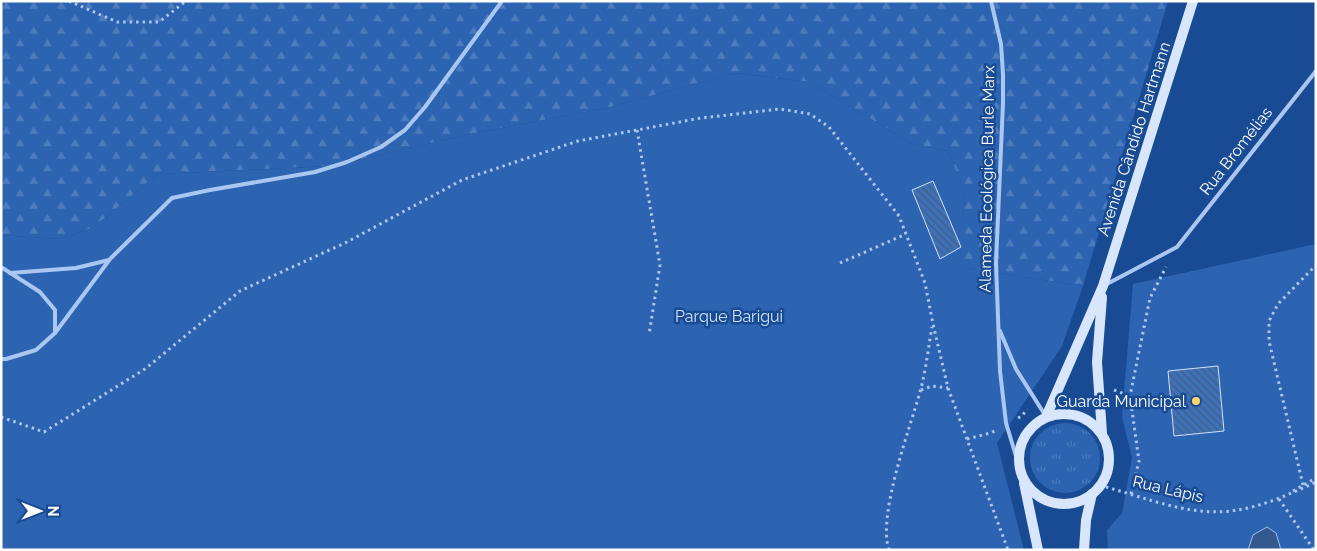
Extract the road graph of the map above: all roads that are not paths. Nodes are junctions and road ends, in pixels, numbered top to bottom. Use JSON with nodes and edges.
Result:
{"nodes":[{"id":1,"x":502,"y":1,"type":"edge"},
{"id":2,"x":991,"y":1,"type":"edge"},
{"id":3,"x":1194,"y":1,"type":"edge"},
{"id":4,"x":1316,"y":71,"type":"edge"},
{"id":5,"x":110,"y":259,"type":"junction"},
{"id":6,"x":1,"y":266,"type":"edge"},
{"id":7,"x":10,"y":273,"type":"junction"},
{"id":8,"x":1104,"y":286,"type":"junction"},
{"id":9,"x":1000,"y":329,"type":"junction"},
{"id":10,"x":55,"y":333,"type":"junction"},
{"id":11,"x":1,"y":359,"type":"edge"},
{"id":12,"x":1046,"y":416,"type":"junction"},
{"id":13,"x":1102,"y":433,"type":"junction"},
{"id":14,"x":1019,"y":466,"type":"junction"},
{"id":15,"x":1024,"y":479,"type":"junction"},
{"id":16,"x":1092,"y":494,"type":"junction"},
{"id":17,"x":1038,"y":550,"type":"edge"},
{"id":18,"x":1084,"y":550,"type":"edge"}],
"edges":[{"from":1,"to":5,"type":"lane"},
{"from":2,"to":9,"type":"lane","name":"Alameda Ecológica Burle Marx"},
{"from":3,"to":8,"type":"main road","name":"Avenida Cândido Hartmann"},
{"from":4,"to":8,"type":"lane","name":"Rua Bromélias"},
{"from":5,"to":7,"type":"lane"},
{"from":5,"to":10,"type":"lane"},
{"from":6,"to":7,"type":"lane"},
{"from":7,"to":10,"type":"lane"},
{"from":8,"to":12,"type":"main road","name":"Avenida Cândido Hartmann"},
{"from":8,"to":13,"type":"main road","name":"Avenida Cândido Hartmann"},
{"from":9,"to":12,"type":"lane","name":"Alameda Ecológica Burle Marx"},
{"from":9,"to":14,"type":"lane","name":"Alameda Ecológica Burle Marx"},
{"from":10,"to":11,"type":"lane"},
{"from":12,"to":13,"type":"main road"},
{"from":12,"to":14,"type":"main road"},
{"from":13,"to":16,"type":"main road"},
{"from":14,"to":15,"type":"main road"},
{"from":15,"to":16,"type":"main road"},
{"from":15,"to":17,"type":"main road"},
{"from":16,"to":18,"type":"main road"}]}
